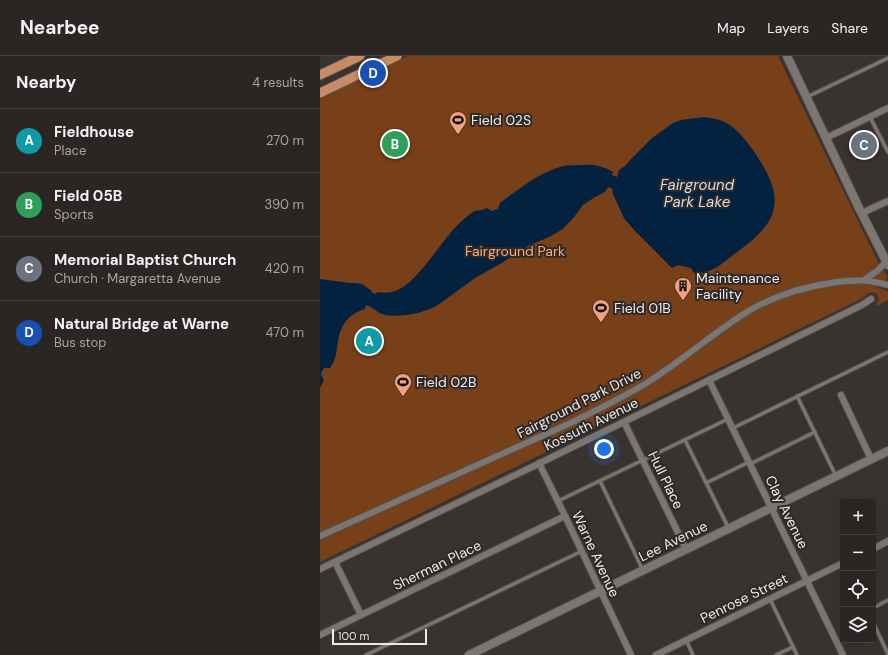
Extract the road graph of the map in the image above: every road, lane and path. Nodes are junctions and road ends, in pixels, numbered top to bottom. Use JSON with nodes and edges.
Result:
{"nodes":[{"id":1,"x":360,"y":56,"type":"edge"},
{"id":2,"x":397,"y":56,"type":"edge"},
{"id":3,"x":787,"y":56,"type":"edge"},
{"id":4,"x":888,"y":58,"type":"edge"},
{"id":5,"x":320,"y":75,"type":"edge"},
{"id":6,"x":320,"y":93,"type":"edge"},
{"id":7,"x":806,"y":97,"type":"junction"},
{"id":8,"x":888,"y":108,"type":"edge"},
{"id":9,"x":870,"y":117,"type":"junction"},
{"id":10,"x":826,"y":138,"type":"junction"},
{"id":11,"x":888,"y":152,"type":"edge"},
{"id":12,"x":888,"y":201,"type":"edge"},
{"id":13,"x":862,"y":213,"type":"junction"},
{"id":14,"x":887,"y":263,"type":"edge"},
{"id":15,"x":864,"y":280,"type":"junction"},
{"id":16,"x":888,"y":285,"type":"edge"},
{"id":17,"x":871,"y":299,"type":"dead end"},
{"id":18,"x":888,"y":352,"type":"edge"},
{"id":19,"x":709,"y":380,"type":"junction"},
{"id":20,"x":841,"y":395,"type":"dead end"},
{"id":21,"x":797,"y":396,"type":"junction"},
{"id":22,"x":728,"y":419,"type":"junction"},
{"id":23,"x":624,"y":422,"type":"junction"},
{"id":24,"x":733,"y":428,"type":"junction"},
{"id":25,"x":815,"y":432,"type":"junction"},
{"id":26,"x":685,"y":440,"type":"junction"},
{"id":27,"x":888,"y":451,"type":"edge"},
{"id":28,"x":871,"y":459,"type":"junction"},
{"id":29,"x":643,"y":460,"type":"junction"},
{"id":30,"x":539,"y":463,"type":"junction"},
{"id":31,"x":749,"y":463,"type":"junction"},
{"id":32,"x":836,"y":476,"type":"junction"},
{"id":33,"x":600,"y":481,"type":"junction"},
{"id":34,"x":706,"y":483,"type":"junction"},
{"id":35,"x":558,"y":501,"type":"junction"},
{"id":36,"x":771,"y":508,"type":"junction"},
{"id":37,"x":565,"y":516,"type":"junction"},
{"id":38,"x":729,"y":529,"type":"junction"},
{"id":39,"x":320,"y":536,"type":"edge"},
{"id":40,"x":888,"y":542,"type":"edge"},
{"id":41,"x":876,"y":548,"type":"edge"},
{"id":42,"x":686,"y":549,"type":"junction"},
{"id":43,"x":582,"y":551,"type":"junction"},
{"id":44,"x":335,"y":562,"type":"junction"},
{"id":45,"x":840,"y":564,"type":"edge"},
{"id":46,"x":320,"y":569,"type":"edge"},
{"id":47,"x":643,"y":570,"type":"junction"},
{"id":48,"x":807,"y":580,"type":"junction"},
{"id":49,"x":600,"y":591,"type":"junction"},
{"id":50,"x":770,"y":598,"type":"junction"},
{"id":51,"x":888,"y":600,"type":"edge"},
{"id":52,"x":875,"y":607,"type":"edge"},
{"id":53,"x":361,"y":615,"type":"junction"},
{"id":54,"x":876,"y":628,"type":"edge"},
{"id":55,"x":320,"y":635,"type":"edge"},
{"id":56,"x":686,"y":640,"type":"junction"},
{"id":57,"x":793,"y":647,"type":"junction"},
{"id":58,"x":888,"y":654,"type":"edge"},
{"id":59,"x":366,"y":655,"type":"edge"},
{"id":60,"x":469,"y":655,"type":"edge"},
{"id":61,"x":631,"y":655,"type":"edge"},
{"id":62,"x":656,"y":655,"type":"edge"},
{"id":63,"x":693,"y":655,"type":"edge"},
{"id":64,"x":776,"y":655,"type":"edge"},
{"id":65,"x":797,"y":655,"type":"edge"},
{"id":66,"x":843,"y":655,"type":"edge"}],
"edges":[{"from":1,"to":5,"type":"main road"},
{"from":2,"to":6,"type":"main road"},
{"from":3,"to":7,"type":"street"},
{"from":4,"to":7,"type":"lane"},
{"from":7,"to":10,"type":"street"},
{"from":8,"to":9,"type":"street"},
{"from":9,"to":10,"type":"street"},
{"from":9,"to":11,"type":"lane"},
{"from":10,"to":13,"type":"street"},
{"from":12,"to":13,"type":"street"},
{"from":13,"to":14,"type":"street"},
{"from":14,"to":15,"type":"street"},
{"from":15,"to":16,"type":"street","name":"Fairground Park Drive"},
{"from":15,"to":39,"type":"street","name":"Fairground Park Drive"},
{"from":17,"to":19,"type":"street","name":"Kossuth Avenue"},
{"from":18,"to":21,"type":"lane"},
{"from":19,"to":22,"type":"street","name":"Clay Avenue"},
{"from":19,"to":23,"type":"street","name":"Kossuth Avenue"},
{"from":20,"to":28,"type":"street"},
{"from":21,"to":24,"type":"lane"},
{"from":21,"to":25,"type":"lane"},
{"from":22,"to":24,"type":"street","name":"Clay Avenue"},
{"from":22,"to":26,"type":"lane"},
{"from":23,"to":29,"type":"street","name":"Hull Place"},
{"from":23,"to":30,"type":"street","name":"Kossuth Avenue"},
{"from":24,"to":31,"type":"street","name":"Clay Avenue"},
{"from":25,"to":31,"type":"lane"},
{"from":25,"to":32,"type":"lane"},
{"from":26,"to":29,"type":"lane"},
{"from":26,"to":34,"type":"lane"},
{"from":27,"to":28,"type":"street","name":"Lee Avenue"},
{"from":28,"to":32,"type":"street","name":"Lee Avenue"},
{"from":29,"to":33,"type":"lane"},
{"from":29,"to":42,"type":"street","name":"Hull Place"},
{"from":30,"to":35,"type":"street","name":"Warne Avenue"},
{"from":30,"to":44,"type":"street","name":"Kossuth Avenue"},
{"from":31,"to":34,"type":"lane"},
{"from":31,"to":36,"type":"street","name":"Clay Avenue"},
{"from":32,"to":36,"type":"street","name":"Lee Avenue"},
{"from":33,"to":35,"type":"lane"},
{"from":33,"to":47,"type":"lane"},
{"from":34,"to":38,"type":"lane"},
{"from":35,"to":37,"type":"street","name":"Warne Avenue"},
{"from":36,"to":38,"type":"street","name":"Lee Avenue"},
{"from":36,"to":48,"type":"street","name":"Clay Avenue"},
{"from":37,"to":43,"type":"street","name":"Warne Avenue"},
{"from":37,"to":53,"type":"street","name":"Sherman Place"},
{"from":38,"to":42,"type":"street","name":"Lee Avenue"},
{"from":40,"to":41,"type":"street"},
{"from":42,"to":47,"type":"street","name":"Lee Avenue"},
{"from":43,"to":49,"type":"street","name":"Warne Avenue"},
{"from":43,"to":59,"type":"lane"},
{"from":44,"to":46,"type":"street","name":"Kossuth Avenue"},
{"from":44,"to":53,"type":"street"},
{"from":45,"to":48,"type":"street","name":"Penrose Street"},
{"from":47,"to":49,"type":"street","name":"Lee Avenue"},
{"from":48,"to":50,"type":"street","name":"Penrose Street"},
{"from":48,"to":66,"type":"street","name":"Clay Avenue"},
{"from":49,"to":60,"type":"street","name":"Lee Avenue"},
{"from":49,"to":61,"type":"street","name":"Warne Avenue"},
{"from":50,"to":56,"type":"street","name":"Penrose Street"},
{"from":50,"to":57,"type":"lane"},
{"from":51,"to":52,"type":"lane"},
{"from":53,"to":55,"type":"street","name":"Sherman Place"},
{"from":54,"to":58,"type":"lane"},
{"from":56,"to":62,"type":"street","name":"Penrose Street"},
{"from":56,"to":63,"type":"lane"},
{"from":57,"to":64,"type":"lane"},
{"from":57,"to":65,"type":"lane"}]}
